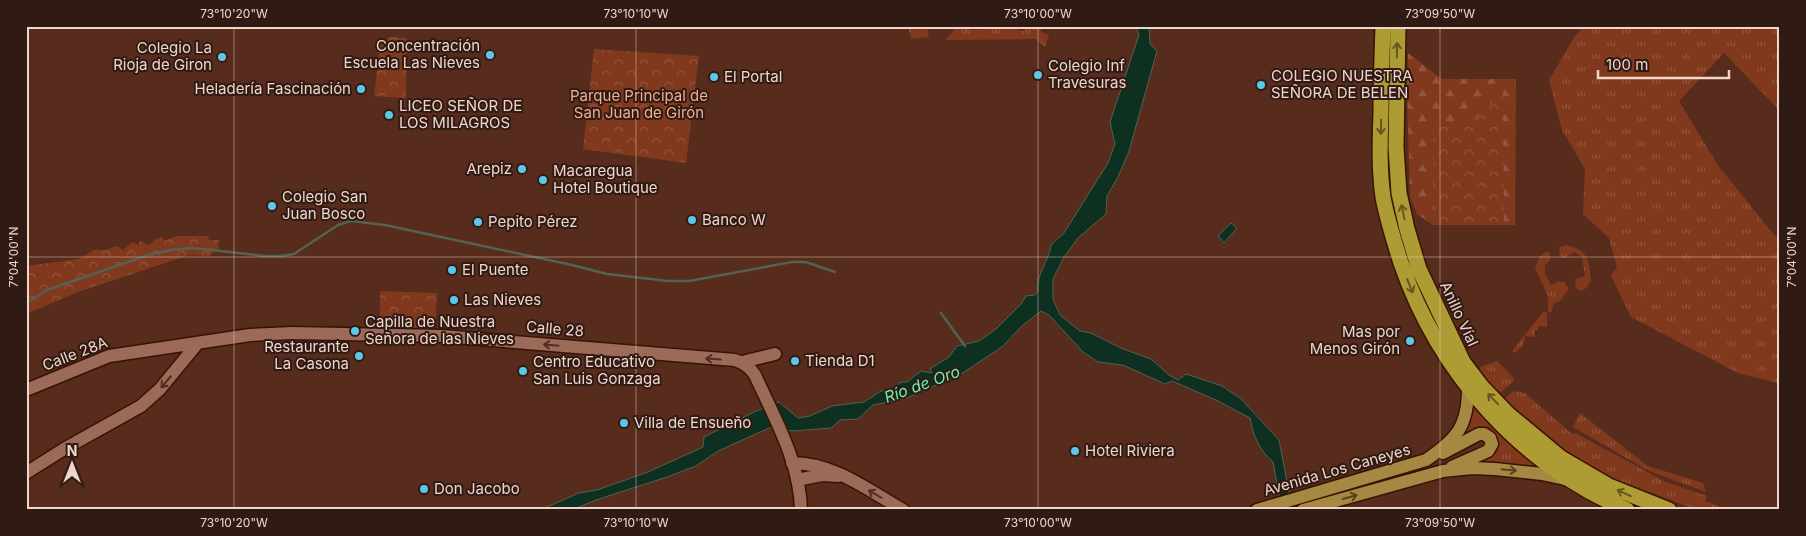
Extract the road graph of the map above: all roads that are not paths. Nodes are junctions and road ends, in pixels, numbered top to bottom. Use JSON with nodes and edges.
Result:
{"nodes":[{"id":1,"x":1384,"y":26,"type":"edge"},
{"id":2,"x":1398,"y":26,"type":"edge"},
{"id":3,"x":197,"y":344,"type":"junction"},
{"id":4,"x":775,"y":354,"type":"dead end"},
{"id":5,"x":742,"y":362,"type":"junction"},
{"id":6,"x":1468,"y":388,"type":"junction"},
{"id":7,"x":26,"y":390,"type":"edge"},
{"id":8,"x":791,"y":458,"type":"junction"},
{"id":9,"x":1426,"y":460,"type":"junction"},
{"id":10,"x":1443,"y":471,"type":"junction"},
{"id":11,"x":26,"y":473,"type":"edge"},
{"id":12,"x":847,"y":478,"type":"junction"},
{"id":13,"x":797,"y":480,"type":"junction"},
{"id":14,"x":1573,"y":481,"type":"junction"},
{"id":15,"x":1299,"y":504,"type":"edge"},
{"id":16,"x":801,"y":510,"type":"edge"},
{"id":17,"x":903,"y":510,"type":"edge"},
{"id":18,"x":1257,"y":510,"type":"edge"},
{"id":19,"x":1627,"y":510,"type":"edge"},
{"id":20,"x":1669,"y":510,"type":"edge"}],
"edges":[{"from":1,"to":6,"type":"highway","name":"Anillo Víal","one_way":true},
{"from":20,"to":2,"type":"highway","name":"Anillo Víal","one_way":true},
{"from":5,"to":3,"type":"street","name":"Calle 28","one_way":true},
{"from":3,"to":7,"type":"street","name":"Calle 28A"},
{"from":3,"to":11,"type":"street","one_way":true},
{"from":4,"to":5,"type":"street"},
{"from":5,"to":8,"type":"street"},
{"from":6,"to":9,"type":"main road","name":"Avenida Los Caneyes"},
{"from":6,"to":14,"type":"highway","name":"Anillo Víal"},
{"from":8,"to":12,"type":"street"},
{"from":8,"to":13,"type":"street"},
{"from":9,"to":10,"type":"main road"},
{"from":9,"to":15,"type":"main road","name":"Avenida Los Caneyes"},
{"from":10,"to":14,"type":"main road","name":"Avenida Los Caneyes","one_way":true},
{"from":15,"to":10,"type":"main road","name":"Avenida Los Caneyes","one_way":true},
{"from":12,"to":13,"type":"street"},
{"from":17,"to":12,"type":"street","one_way":true},
{"from":13,"to":16,"type":"street"},
{"from":14,"to":19,"type":"highway","name":"Anillo Víal"},
{"from":15,"to":18,"type":"main road","name":"Avenida Los Caneyes"}]}
